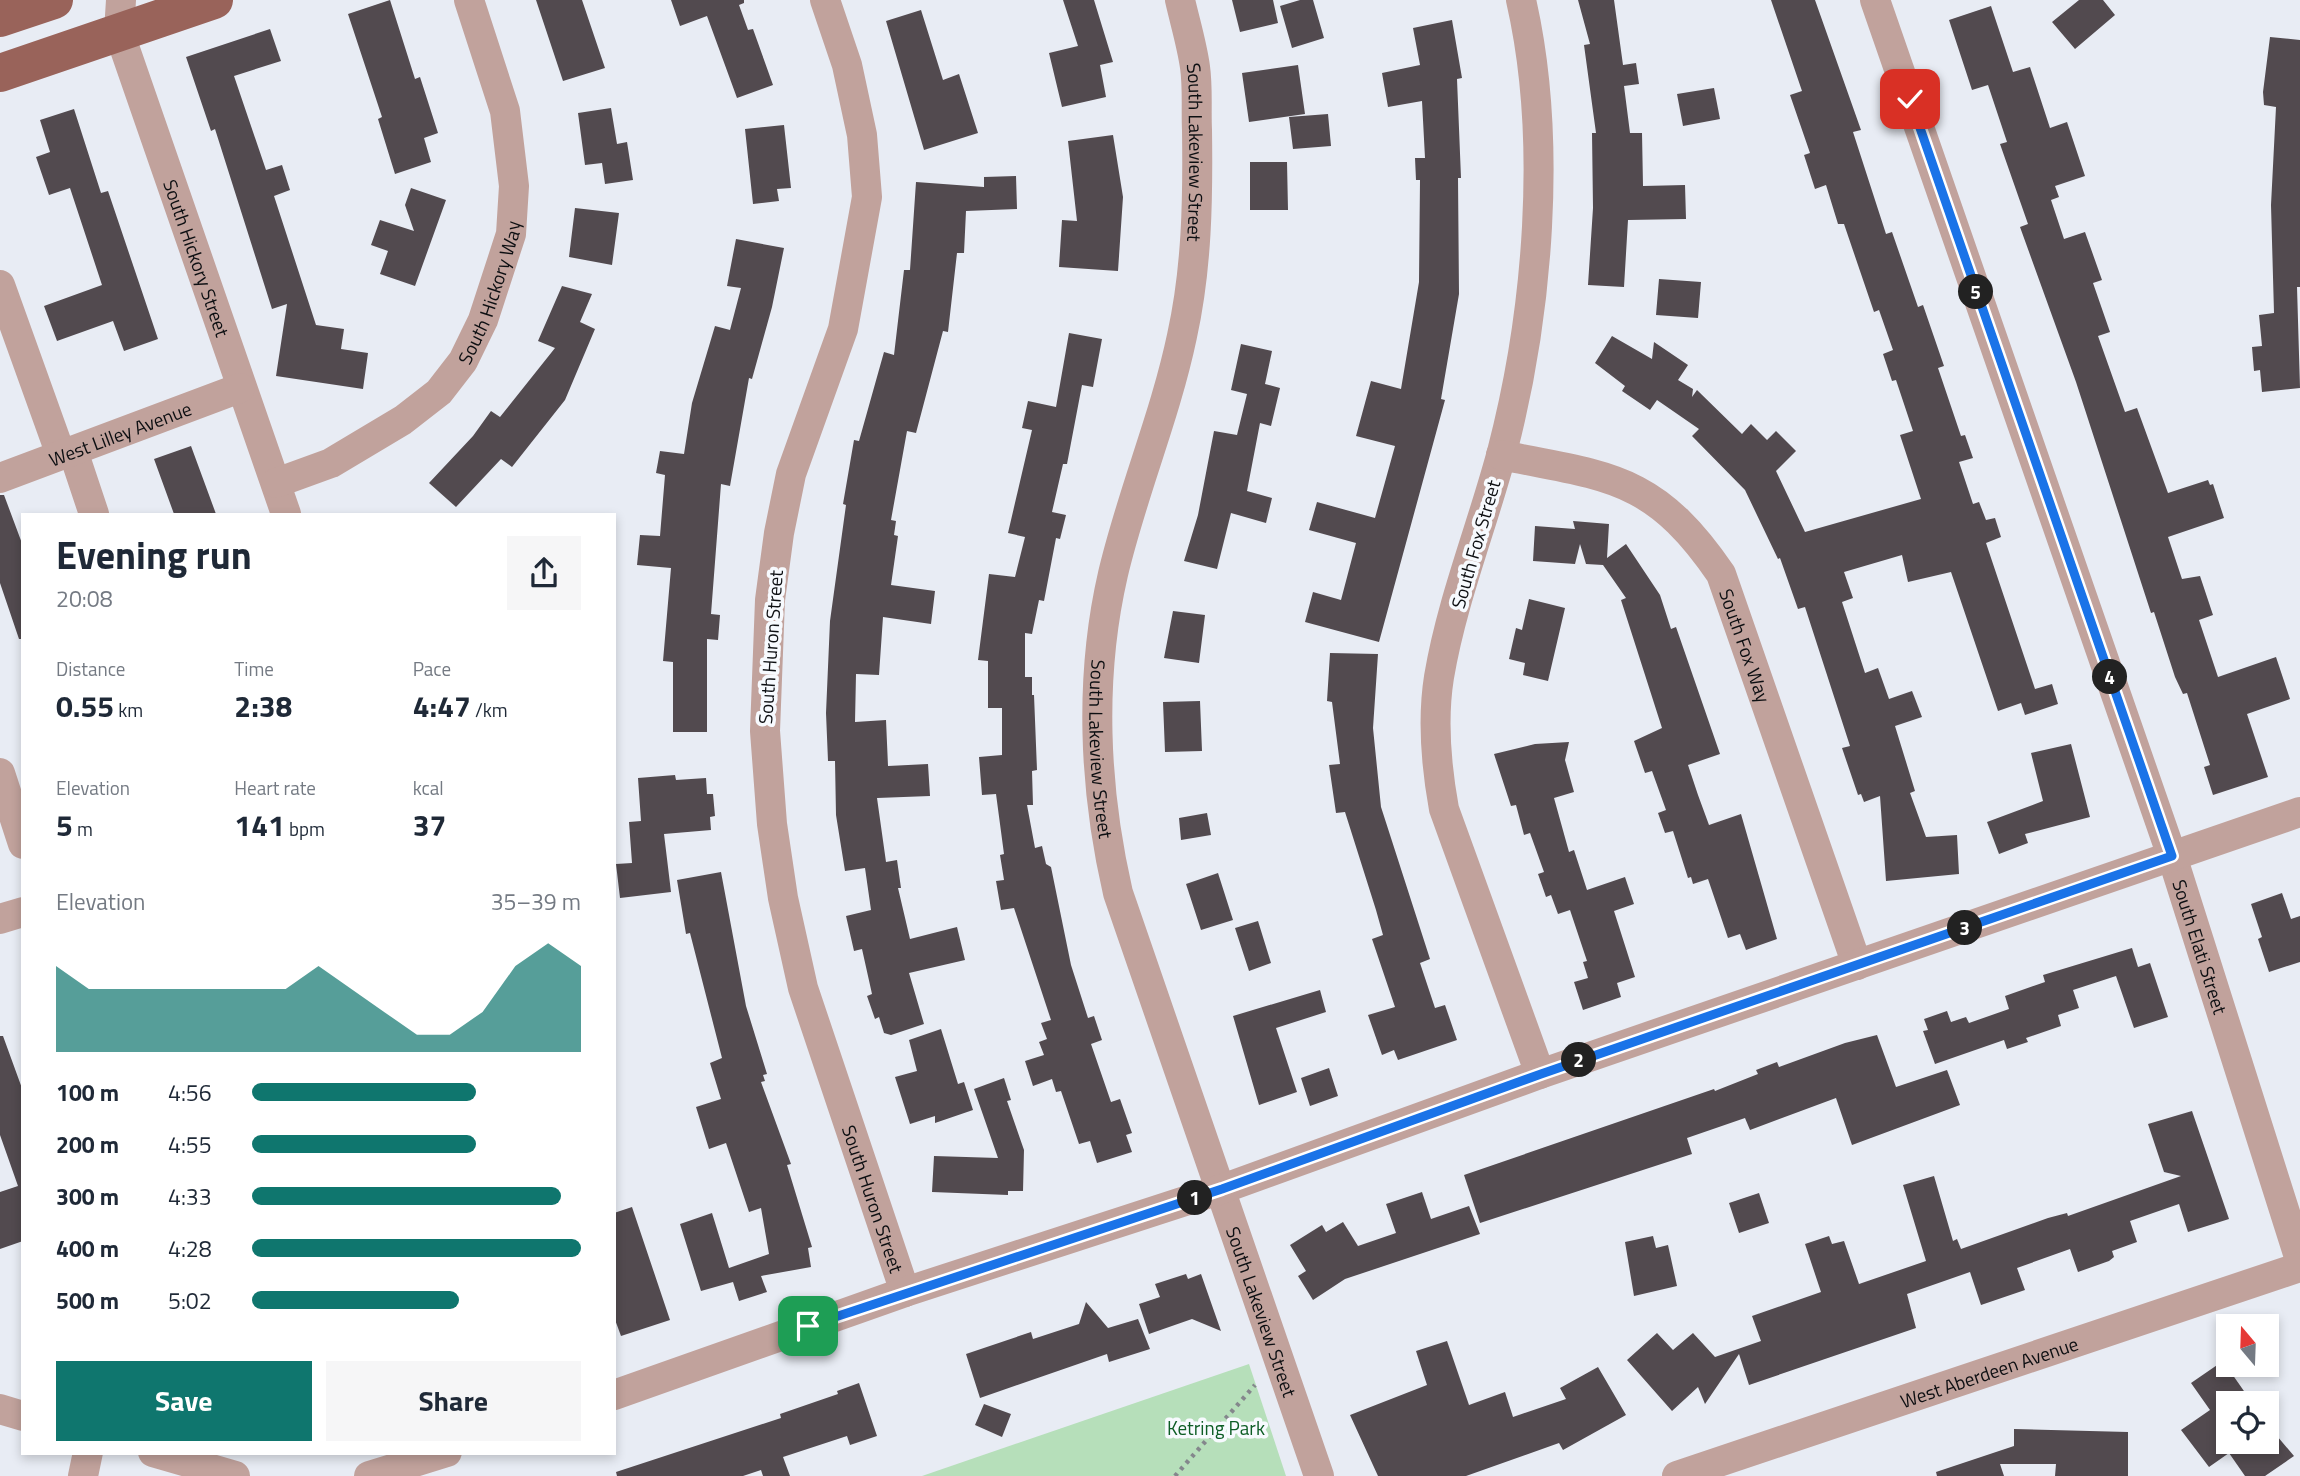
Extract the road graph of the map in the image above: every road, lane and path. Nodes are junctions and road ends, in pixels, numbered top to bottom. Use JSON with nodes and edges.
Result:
{"nodes":[{"id":1,"x":54,"y":0,"type":"edge"},
{"id":2,"x":214,"y":0,"type":"edge"},
{"id":3,"x":469,"y":0,"type":"edge"},
{"id":4,"x":825,"y":0,"type":"edge"},
{"id":5,"x":1180,"y":0,"type":"edge"},
{"id":6,"x":1521,"y":0,"type":"edge"},
{"id":7,"x":1881,"y":1,"type":"edge"},
{"id":8,"x":120,"y":16,"type":"edge"},
{"id":9,"x":0,"y":18,"type":"edge"},
{"id":10,"x":0,"y":73,"type":"edge"},
{"id":11,"x":0,"y":285,"type":"edge"},
{"id":12,"x":240,"y":388,"type":"junction"},
{"id":13,"x":67,"y":453,"type":"junction"},
{"id":14,"x":1502,"y":455,"type":"junction"},
{"id":15,"x":0,"y":478,"type":"edge"},
{"id":16,"x":276,"y":483,"type":"junction"},
{"id":17,"x":94,"y":513,"type":"edge"},
{"id":18,"x":286,"y":513,"type":"edge"},
{"id":19,"x":0,"y":773,"type":"edge"},
{"id":20,"x":2300,"y":812,"type":"edge"},
{"id":21,"x":21,"y":838,"type":"edge"},
{"id":22,"x":2172,"y":856,"type":"junction"},
{"id":23,"x":21,"y":913,"type":"edge"},
{"id":24,"x":0,"y":919,"type":"edge"},
{"id":25,"x":1857,"y":965,"type":"junction"},
{"id":26,"x":1541,"y":1074,"type":"junction"},
{"id":27,"x":1222,"y":1189,"type":"junction"},
{"id":28,"x":2300,"y":1260,"type":"edge"},
{"id":29,"x":2300,"y":1267,"type":"edge"},
{"id":30,"x":905,"y":1292,"type":"junction"},
{"id":31,"x":1255,"y":1385,"type":"dead end"},
{"id":32,"x":616,"y":1394,"type":"edge"},
{"id":33,"x":0,"y":1409,"type":"edge"},
{"id":34,"x":21,"y":1415,"type":"edge"},
{"id":35,"x":87,"y":1455,"type":"edge"},
{"id":36,"x":163,"y":1455,"type":"edge"},
{"id":37,"x":437,"y":1455,"type":"edge"},
{"id":38,"x":83,"y":1476,"type":"edge"},
{"id":39,"x":235,"y":1476,"type":"edge"},
{"id":40,"x":369,"y":1476,"type":"edge"},
{"id":41,"x":1175,"y":1476,"type":"edge"},
{"id":42,"x":1319,"y":1476,"type":"edge"},
{"id":43,"x":1677,"y":1476,"type":"edge"}],
"edges":[{"from":1,"to":9,"type":"main road"},
{"from":2,"to":8,"type":"main road"},
{"from":3,"to":16,"type":"street","name":"South Hickory Way"},
{"from":4,"to":30,"type":"street","name":"South Huron Street"},
{"from":5,"to":27,"type":"street","name":"South Lakeview Street"},
{"from":6,"to":14,"type":"street","name":"South Fox Street"},
{"from":7,"to":22,"type":"street","name":"South Elati Street"},
{"from":8,"to":10,"type":"main road"},
{"from":8,"to":12,"type":"street","name":"South Hickory Street"},
{"from":11,"to":13,"type":"street"},
{"from":12,"to":13,"type":"street","name":"West Lilley Avenue"},
{"from":12,"to":16,"type":"street","name":"South Hickory Street"},
{"from":13,"to":15,"type":"street","name":"West Lilley Avenue"},
{"from":13,"to":17,"type":"street"},
{"from":14,"to":25,"type":"street","name":"South Fox Way"},
{"from":14,"to":26,"type":"street","name":"South Fox Street"},
{"from":16,"to":18,"type":"street","name":"South Hickory Street"},
{"from":19,"to":21,"type":"street"},
{"from":20,"to":22,"type":"street"},
{"from":22,"to":25,"type":"street"},
{"from":22,"to":28,"type":"street","name":"South Elati Street"},
{"from":23,"to":24,"type":"street"},
{"from":25,"to":26,"type":"street"},
{"from":26,"to":27,"type":"street"},
{"from":27,"to":30,"type":"street"},
{"from":27,"to":42,"type":"street","name":"South Lakeview Street"},
{"from":29,"to":43,"type":"street","name":"West Aberdeen Avenue"},
{"from":30,"to":32,"type":"street"},
{"from":31,"to":41,"type":"path"},
{"from":33,"to":34,"type":"street"},
{"from":35,"to":38,"type":"street"},
{"from":36,"to":39,"type":"street"},
{"from":37,"to":40,"type":"street"}]}
